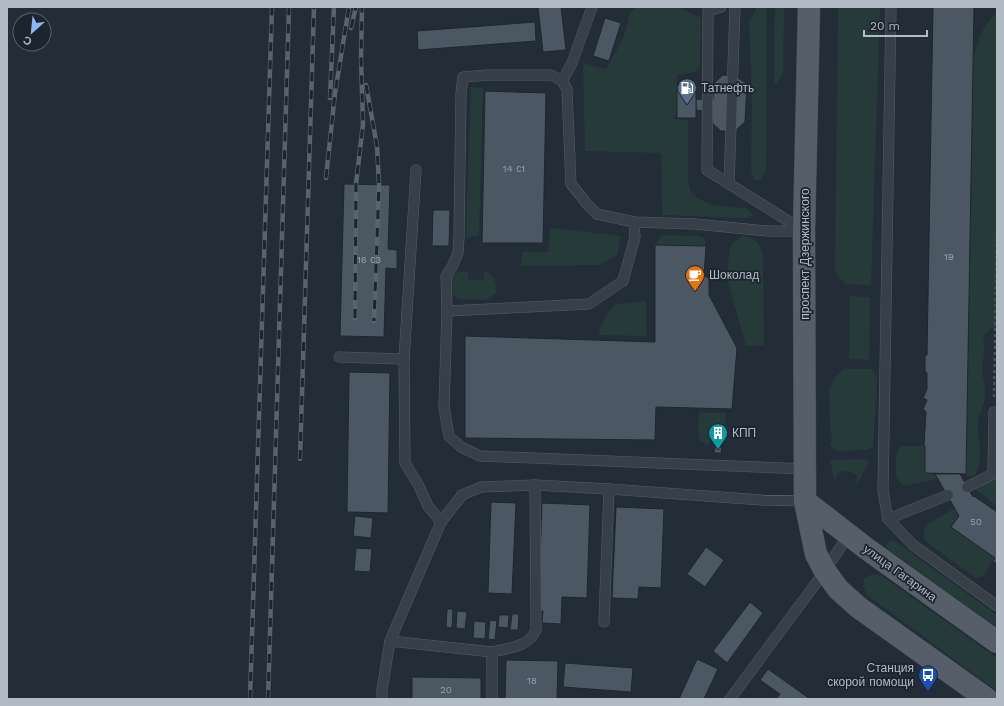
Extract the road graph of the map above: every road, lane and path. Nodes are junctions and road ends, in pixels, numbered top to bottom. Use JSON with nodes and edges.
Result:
{"nodes":[{"id":1,"x":592,"y":7,"type":"edge"},
{"id":2,"x":721,"y":7,"type":"edge"},
{"id":3,"x":735,"y":7,"type":"edge"},
{"id":4,"x":809,"y":7,"type":"edge"},
{"id":5,"x":891,"y":7,"type":"edge"},
{"id":6,"x":562,"y":81,"type":"junction"},
{"id":7,"x":416,"y":170,"type":"dead end"},
{"id":8,"x":729,"y":184,"type":"junction"},
{"id":9,"x":634,"y":222,"type":"junction"},
{"id":10,"x":997,"y":227,"type":"edge"},
{"id":11,"x":804,"y":231,"type":"junction"},
{"id":12,"x":447,"y":311,"type":"junction"},
{"id":13,"x":339,"y":357,"type":"dead end"},
{"id":14,"x":404,"y":359,"type":"junction"},
{"id":15,"x":994,"y":412,"type":"joint"},
{"id":16,"x":805,"y":469,"type":"junction"},
{"id":17,"x":535,"y":486,"type":"junction"},
{"id":18,"x":967,"y":487,"type":"dead end"},
{"id":19,"x":609,"y":489,"type":"junction"},
{"id":20,"x":948,"y":495,"type":"dead end"},
{"id":21,"x":805,"y":502,"type":"junction"},
{"id":22,"x":888,"y":519,"type":"junction"},
{"id":23,"x":441,"y":522,"type":"junction"},
{"id":24,"x":849,"y":534,"type":"junction"},
{"id":25,"x":824,"y":571,"type":"junction"},
{"id":26,"x":997,"y":606,"type":"edge"},
{"id":27,"x":604,"y":622,"type":"dead end"},
{"id":28,"x":390,"y":641,"type":"junction"},
{"id":29,"x":997,"y":642,"type":"edge"},
{"id":30,"x":492,"y":652,"type":"junction"},
{"id":31,"x":382,"y":699,"type":"edge"},
{"id":32,"x":492,"y":699,"type":"edge"},
{"id":33,"x":730,"y":699,"type":"edge"},
{"id":34,"x":987,"y":699,"type":"edge"}],
"edges":[{"from":1,"to":6,"type":"lane"},
{"from":2,"to":8,"type":"lane"},
{"from":3,"to":8,"type":"lane"},
{"from":4,"to":11,"type":"main road","name":"проспект Дзержинского"},
{"from":5,"to":22,"type":"lane"},
{"from":6,"to":9,"type":"lane"},
{"from":6,"to":12,"type":"lane"},
{"from":7,"to":14,"type":"lane"},
{"from":8,"to":11,"type":"lane"},
{"from":9,"to":11,"type":"lane"},
{"from":9,"to":12,"type":"lane"},
{"from":10,"to":15,"type":"path"},
{"from":11,"to":16,"type":"main road","name":"проспект Дзержинского"},
{"from":12,"to":16,"type":"lane"},
{"from":13,"to":14,"type":"lane"},
{"from":14,"to":23,"type":"lane"},
{"from":15,"to":18,"type":"lane"},
{"from":16,"to":21,"type":"main road","name":"проспект Дзержинского"},
{"from":17,"to":19,"type":"lane"},
{"from":17,"to":23,"type":"lane"},
{"from":17,"to":30,"type":"lane"},
{"from":19,"to":21,"type":"lane"},
{"from":19,"to":27,"type":"lane"},
{"from":20,"to":22,"type":"lane"},
{"from":21,"to":24,"type":"main road","name":"улица Гагарина"},
{"from":21,"to":25,"type":"main road","name":"проспект Дзержинского"},
{"from":22,"to":26,"type":"lane"},
{"from":23,"to":28,"type":"lane"},
{"from":24,"to":25,"type":"lane"},
{"from":24,"to":29,"type":"main road","name":"улица Гагарина"},
{"from":25,"to":33,"type":"lane"},
{"from":25,"to":34,"type":"main road","name":"проспект Дзержинского"},
{"from":28,"to":30,"type":"lane"},
{"from":28,"to":31,"type":"lane"},
{"from":30,"to":32,"type":"lane"}]}
